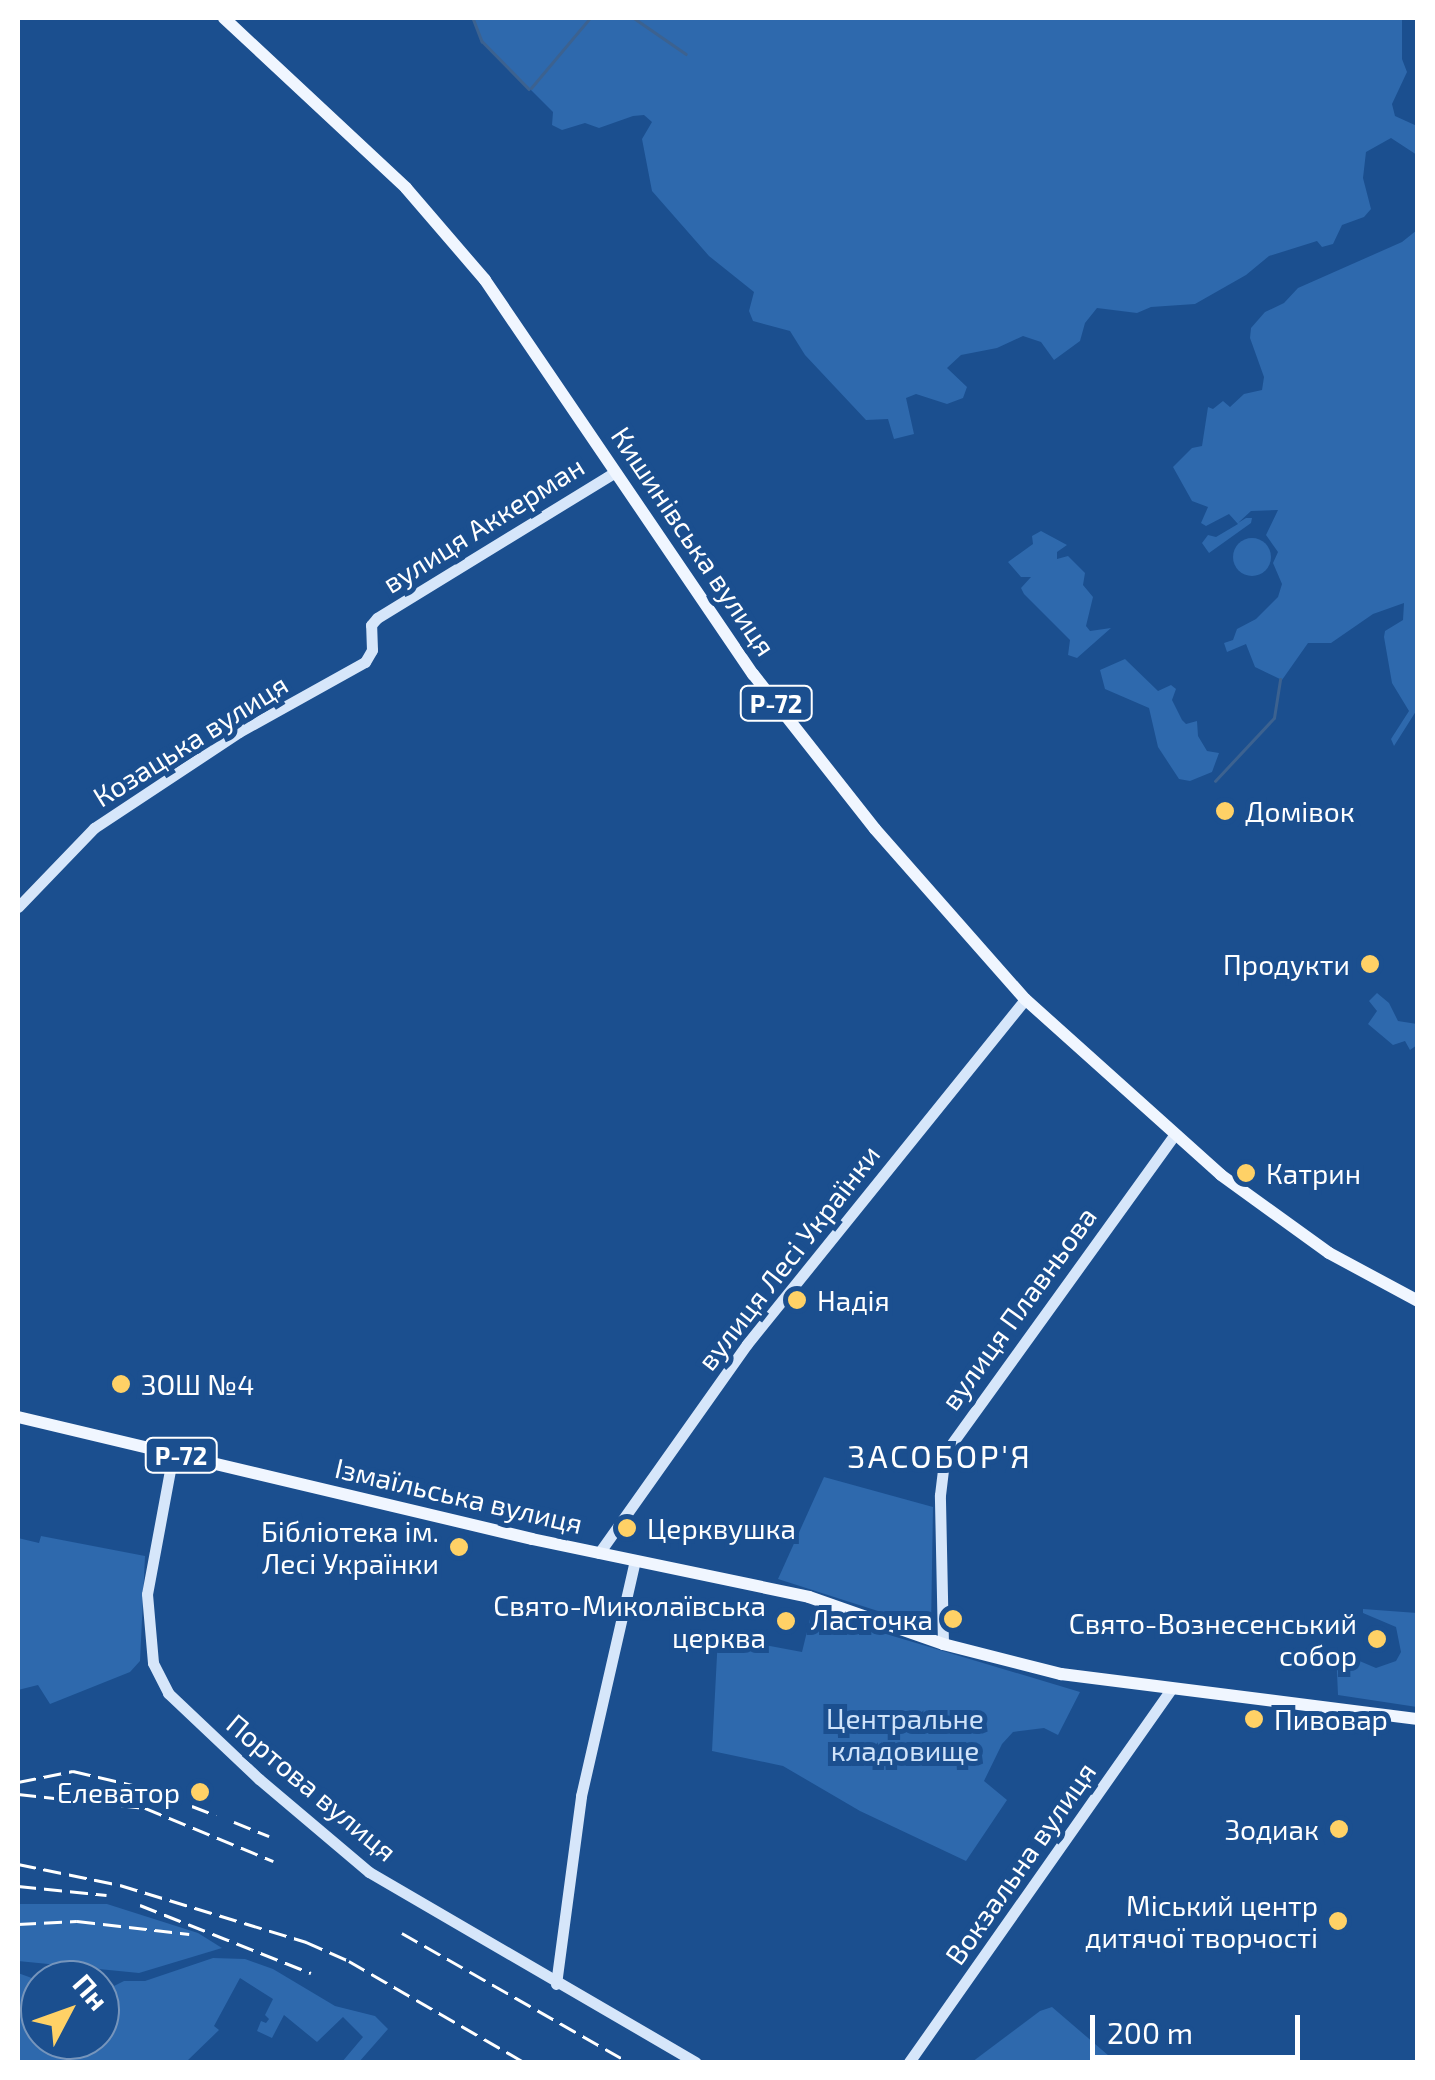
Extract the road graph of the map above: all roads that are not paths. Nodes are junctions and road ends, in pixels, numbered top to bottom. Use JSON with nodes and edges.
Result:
{"nodes":[{"id":1,"x":224,"y":18,"type":"edge"},
{"id":2,"x":615,"y":472,"type":"junction"},
{"id":3,"x":377,"y":618,"type":"joint"},
{"id":4,"x":18,"y":907,"type":"edge"},
{"id":5,"x":1025,"y":1000,"type":"junction"},
{"id":6,"x":1174,"y":1135,"type":"junction"},
{"id":7,"x":1418,"y":1301,"type":"edge"},
{"id":8,"x":18,"y":1417,"type":"edge"},
{"id":9,"x":173,"y":1454,"type":"junction"},
{"id":10,"x":599,"y":1553,"type":"junction"},
{"id":11,"x":635,"y":1561,"type":"junction"},
{"id":12,"x":943,"y":1644,"type":"junction"},
{"id":13,"x":1170,"y":1691,"type":"junction"},
{"id":14,"x":1418,"y":1719,"type":"edge"},
{"id":15,"x":556,"y":1984,"type":"junction"},
{"id":16,"x":696,"y":2062,"type":"edge"},
{"id":17,"x":910,"y":2062,"type":"edge"}],
"edges":[{"from":1,"to":2,"type":"main road","name":"Кишинівська вулиця","number":"Р-72"},
{"from":2,"to":3,"type":"street","name":"вулиця Аккерман"},
{"from":2,"to":5,"type":"main road","name":"Кишинівська вулиця","number":"Р-72"},
{"from":3,"to":4,"type":"street","name":"Козацька вулиця"},
{"from":5,"to":6,"type":"main road","name":"Кишинівська вулиця","number":"Р-72"},
{"from":5,"to":10,"type":"street","name":"вулиця Лесі Українки"},
{"from":6,"to":7,"type":"main road","name":"Кишинівська вулиця","number":"Р-72"},
{"from":6,"to":12,"type":"street","name":"вулиця Плавньова"},
{"from":8,"to":9,"type":"main road","name":"Ізмаїльська вулиця","number":"Р-72"},
{"from":9,"to":10,"type":"main road","name":"Ізмаїльська вулиця","number":"Р-72"},
{"from":9,"to":15,"type":"street","name":"Портова вулиця"},
{"from":10,"to":11,"type":"main road","name":"Ізмаїльська вулиця","number":"Р-72"},
{"from":11,"to":12,"type":"main road","name":"Ізмаїльська вулиця","number":"Р-72"},
{"from":11,"to":15,"type":"street"},
{"from":12,"to":13,"type":"main road","name":"Ізмаїльська вулиця","number":"Р-72"},
{"from":13,"to":14,"type":"main road","name":"Ізмаїльська вулиця","number":"Р-72"},
{"from":13,"to":17,"type":"street","name":"Вокзальна вулиця"},
{"from":15,"to":16,"type":"street","name":"Портова вулиця"}]}
